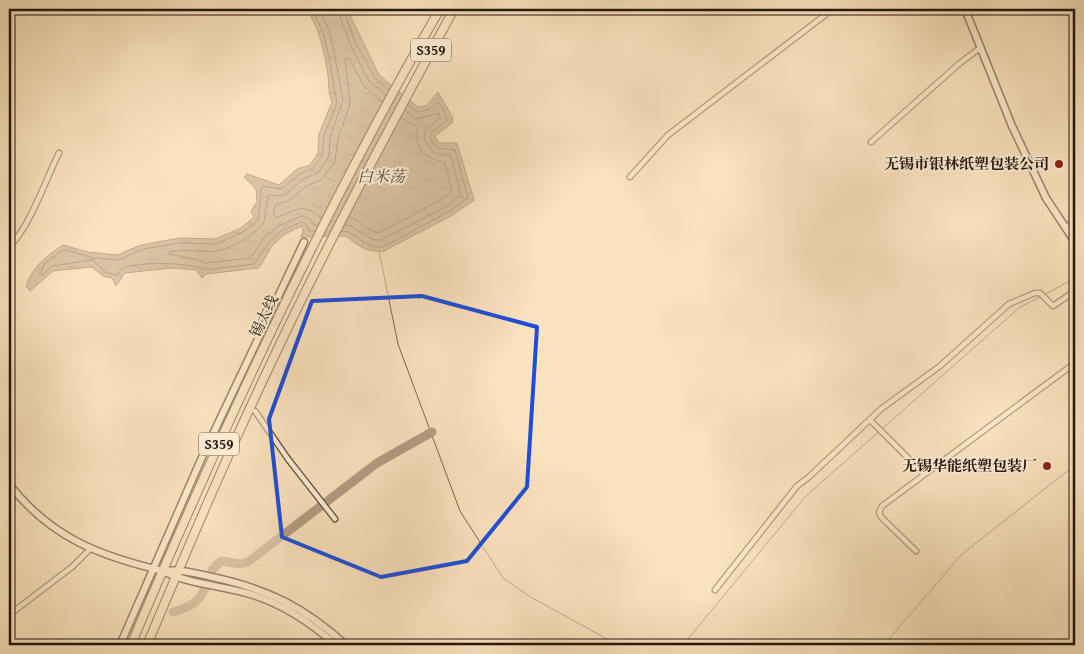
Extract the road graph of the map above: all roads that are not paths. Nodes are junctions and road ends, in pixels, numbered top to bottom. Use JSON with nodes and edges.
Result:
{"nodes":[{"id":1,"x":440,"y":9,"type":"edge"},
{"id":2,"x":454,"y":9,"type":"edge"},
{"id":3,"x":834,"y":9,"type":"edge"},
{"id":4,"x":965,"y":9,"type":"edge"},
{"id":5,"x":980,"y":48,"type":"junction"},
{"id":6,"x":871,"y":142,"type":"dead end"},
{"id":7,"x":59,"y":154,"type":"dead end"},
{"id":8,"x":630,"y":177,"type":"dead end"},
{"id":9,"x":1075,"y":218,"type":"edge"},
{"id":10,"x":1066,"y":229,"type":"junction"},
{"id":11,"x":304,"y":242,"type":"dead end"},
{"id":12,"x":1075,"y":242,"type":"edge"},
{"id":13,"x":9,"y":247,"type":"edge"},
{"id":14,"x":1075,"y":291,"type":"edge"},
{"id":15,"x":1075,"y":363,"type":"edge"},
{"id":16,"x":255,"y":411,"type":"dead end"},
{"id":17,"x":870,"y":420,"type":"junction"},
{"id":18,"x":924,"y":474,"type":"junction"},
{"id":19,"x":9,"y":484,"type":"edge"},
{"id":20,"x":335,"y":519,"type":"dead end"},
{"id":21,"x":90,"y":549,"type":"junction"},
{"id":22,"x":916,"y":551,"type":"dead end"},
{"id":23,"x":153,"y":569,"type":"junction"},
{"id":24,"x":163,"y":571,"type":"junction"},
{"id":25,"x":177,"y":573,"type":"junction"},
{"id":26,"x":715,"y":590,"type":"dead end"},
{"id":27,"x":9,"y":615,"type":"edge"},
{"id":28,"x":120,"y":645,"type":"edge"},
{"id":29,"x":131,"y":645,"type":"edge"},
{"id":30,"x":147,"y":645,"type":"edge"},
{"id":31,"x":336,"y":645,"type":"edge"},
{"id":32,"x":346,"y":645,"type":"edge"}],
"edges":[{"from":1,"to":24,"type":"main road","name":"锡太线","number":"S359"},
{"from":2,"to":25,"type":"main road","name":"锡太线","number":"S359"},
{"from":3,"to":8,"type":"street"},
{"from":4,"to":5,"type":"main road"},
{"from":5,"to":6,"type":"street"},
{"from":5,"to":10,"type":"main road"},
{"from":7,"to":13,"type":"street"},
{"from":9,"to":10,"type":"street"},
{"from":10,"to":12,"type":"main road"},
{"from":11,"to":23,"type":"main road"},
{"from":14,"to":17,"type":"street"},
{"from":15,"to":18,"type":"street"},
{"from":16,"to":20,"type":"street"},
{"from":17,"to":18,"type":"street"},
{"from":17,"to":26,"type":"street"},
{"from":18,"to":22,"type":"street"},
{"from":19,"to":21,"type":"main road"},
{"from":21,"to":23,"type":"main road"},
{"from":21,"to":27,"type":"street"},
{"from":23,"to":24,"type":"main road"},
{"from":23,"to":28,"type":"main road"},
{"from":24,"to":25,"type":"main road"},
{"from":24,"to":29,"type":"main road","name":"锡太线","number":"S359"},
{"from":25,"to":30,"type":"main road","name":"锡太线","number":"S359"},
{"from":25,"to":31,"type":"main road"},
{"from":25,"to":32,"type":"main road"}]}
